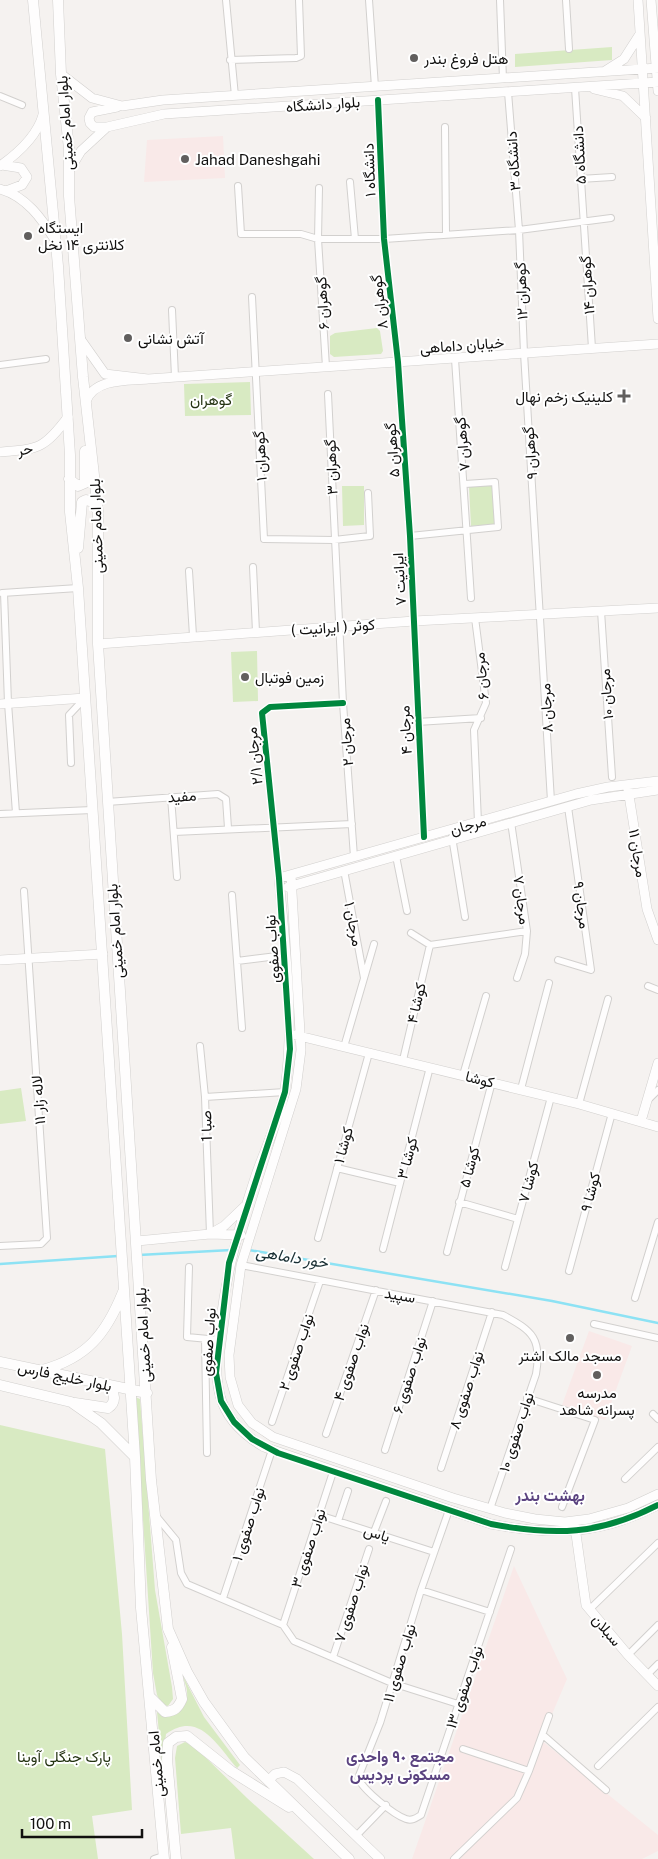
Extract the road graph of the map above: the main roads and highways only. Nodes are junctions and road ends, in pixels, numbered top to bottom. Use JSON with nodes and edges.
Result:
{"nodes":[{"id":1,"x":33,"y":0,"type":"edge"},
{"id":2,"x":58,"y":0,"type":"edge"},
{"id":3,"x":90,"y":436,"type":"junction"},
{"id":4,"x":69,"y":479,"type":"junction"},
{"id":5,"x":98,"y":511,"type":"junction"},
{"id":6,"x":75,"y":555,"type":"junction"},
{"id":7,"x":124,"y":1289,"type":"junction"},
{"id":8,"x":0,"y":1362,"type":"edge"},
{"id":9,"x":39,"y":1371,"type":"junction"},
{"id":10,"x":0,"y":1385,"type":"edge"},
{"id":11,"x":108,"y":1386,"type":"junction"},
{"id":12,"x":130,"y":1390,"type":"junction"},
{"id":13,"x":147,"y":1393,"type":"junction"},
{"id":14,"x":71,"y":1402,"type":"junction"},
{"id":15,"x":136,"y":1457,"type":"junction"},
{"id":16,"x":168,"y":1629,"type":"junction"},
{"id":17,"x":151,"y":1698,"type":"junction"},
{"id":18,"x":303,"y":1815,"type":"junction"},
{"id":19,"x":160,"y":1858,"type":"edge"},
{"id":20,"x":176,"y":1859,"type":"edge"},
{"id":21,"x":349,"y":1859,"type":"edge"}],
"edges":[{"from":1,"to":4,"type":"main road","name":"بلوار امام خمینی"},
{"from":2,"to":3,"type":"main road","name":"بلوار امام خمینی"},
{"from":3,"to":4,"type":"main road"},
{"from":3,"to":5,"type":"main road","name":"بلوار امام خمینی"},
{"from":4,"to":6,"type":"main road","name":"بلوار امام خمینی"},
{"from":5,"to":6,"type":"main road"},
{"from":5,"to":13,"type":"main road","name":"بلوار امام خمینی"},
{"from":6,"to":7,"type":"main road","name":"بلوار امام خمینی"},
{"from":7,"to":9,"type":"main road"},
{"from":7,"to":12,"type":"main road","name":"بلوار امام خمینی"},
{"from":8,"to":9,"type":"main road","name":"بلوار خلیج فارس"},
{"from":9,"to":11,"type":"main road","name":"بلوار خلیج فارس"},
{"from":10,"to":14,"type":"main road","name":"بلوار خلیج فارس"},
{"from":11,"to":12,"type":"main road","name":"بلوار خلیج فارس"},
{"from":11,"to":14,"type":"main road"},
{"from":12,"to":13,"type":"main road","name":"بلوار خلیج فارس"},
{"from":12,"to":15,"type":"main road","name":"بلوار امام خمینی"},
{"from":13,"to":16,"type":"main road","name":"بلوار امام خمینی"},
{"from":14,"to":15,"type":"main road","name":"بلوار خلیج فارس"},
{"from":15,"to":17,"type":"main road","name":"بلوار امام خمینی"},
{"from":16,"to":17,"type":"main road"},
{"from":16,"to":18,"type":"main road","name":"بلوار امام خمینی"},
{"from":17,"to":19,"type":"main road","name":"امام خمینی"},
{"from":18,"to":20,"type":"main road"},
{"from":18,"to":21,"type":"main road"}]}
